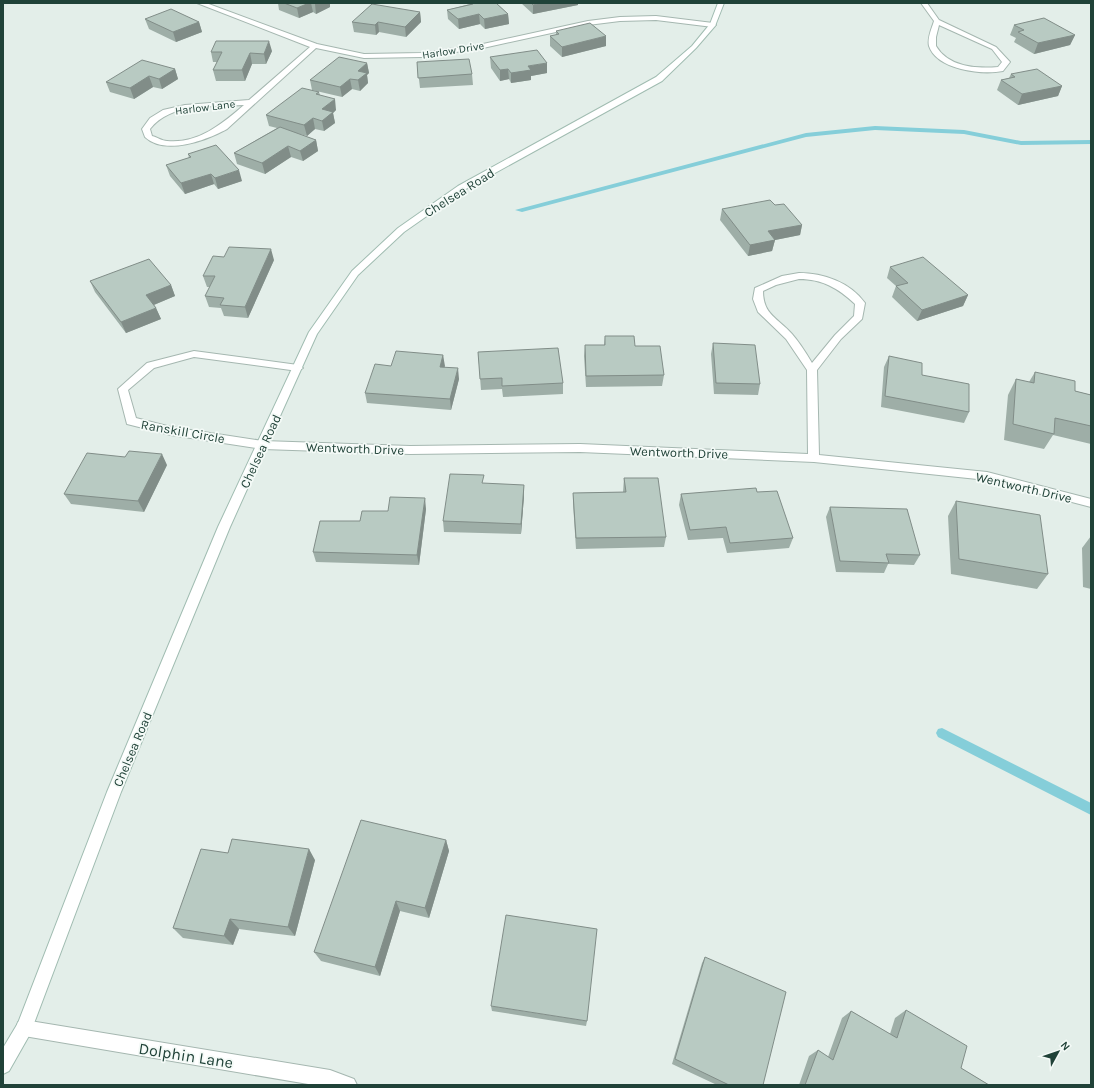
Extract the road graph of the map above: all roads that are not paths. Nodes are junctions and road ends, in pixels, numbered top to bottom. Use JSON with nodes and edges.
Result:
{"nodes":[{"id":1,"x":200,"y":3,"type":"edge"},
{"id":2,"x":722,"y":3,"type":"edge"},
{"id":3,"x":924,"y":3,"type":"edge"},
{"id":4,"x":937,"y":21,"type":"junction"},
{"id":5,"x":713,"y":24,"type":"junction"},
{"id":6,"x":315,"y":46,"type":"junction"},
{"id":7,"x":251,"y":102,"type":"junction"},
{"id":8,"x":298,"y":368,"type":"junction"},
{"id":9,"x":812,"y":370,"type":"junction"},
{"id":10,"x":263,"y":445,"type":"junction"},
{"id":11,"x":814,"y":458,"type":"junction"},
{"id":12,"x":1091,"y":503,"type":"edge"},
{"id":13,"x":24,"y":1028,"type":"junction"},
{"id":14,"x":3,"y":1065,"type":"edge"},
{"id":15,"x":348,"y":1085,"type":"edge"}],
"edges":[{"from":1,"to":6,"type":"street","name":"Harlow Drive"},
{"from":2,"to":5,"type":"street","name":"Chelsea Road"},
{"from":3,"to":4,"type":"street"},
{"from":4,"to":4,"type":"street"},
{"from":5,"to":6,"type":"street","name":"Harlow Drive"},
{"from":5,"to":8,"type":"street","name":"Chelsea Road"},
{"from":6,"to":7,"type":"street","name":"Harlow Lane"},
{"from":7,"to":7,"type":"street","name":"Harlow Lane"},
{"from":8,"to":10,"type":"street","name":"Chelsea Road"},
{"from":8,"to":10,"type":"street","name":"Ranskill Circle"},
{"from":9,"to":9,"type":"street"},
{"from":9,"to":11,"type":"street"},
{"from":10,"to":11,"type":"street","name":"Wentworth Drive"},
{"from":10,"to":13,"type":"street","name":"Chelsea Road"},
{"from":11,"to":12,"type":"street","name":"Wentworth Drive"},
{"from":13,"to":14,"type":"street","name":"Chelsea Road"},
{"from":13,"to":15,"type":"street","name":"Dolphin Lane"}]}
